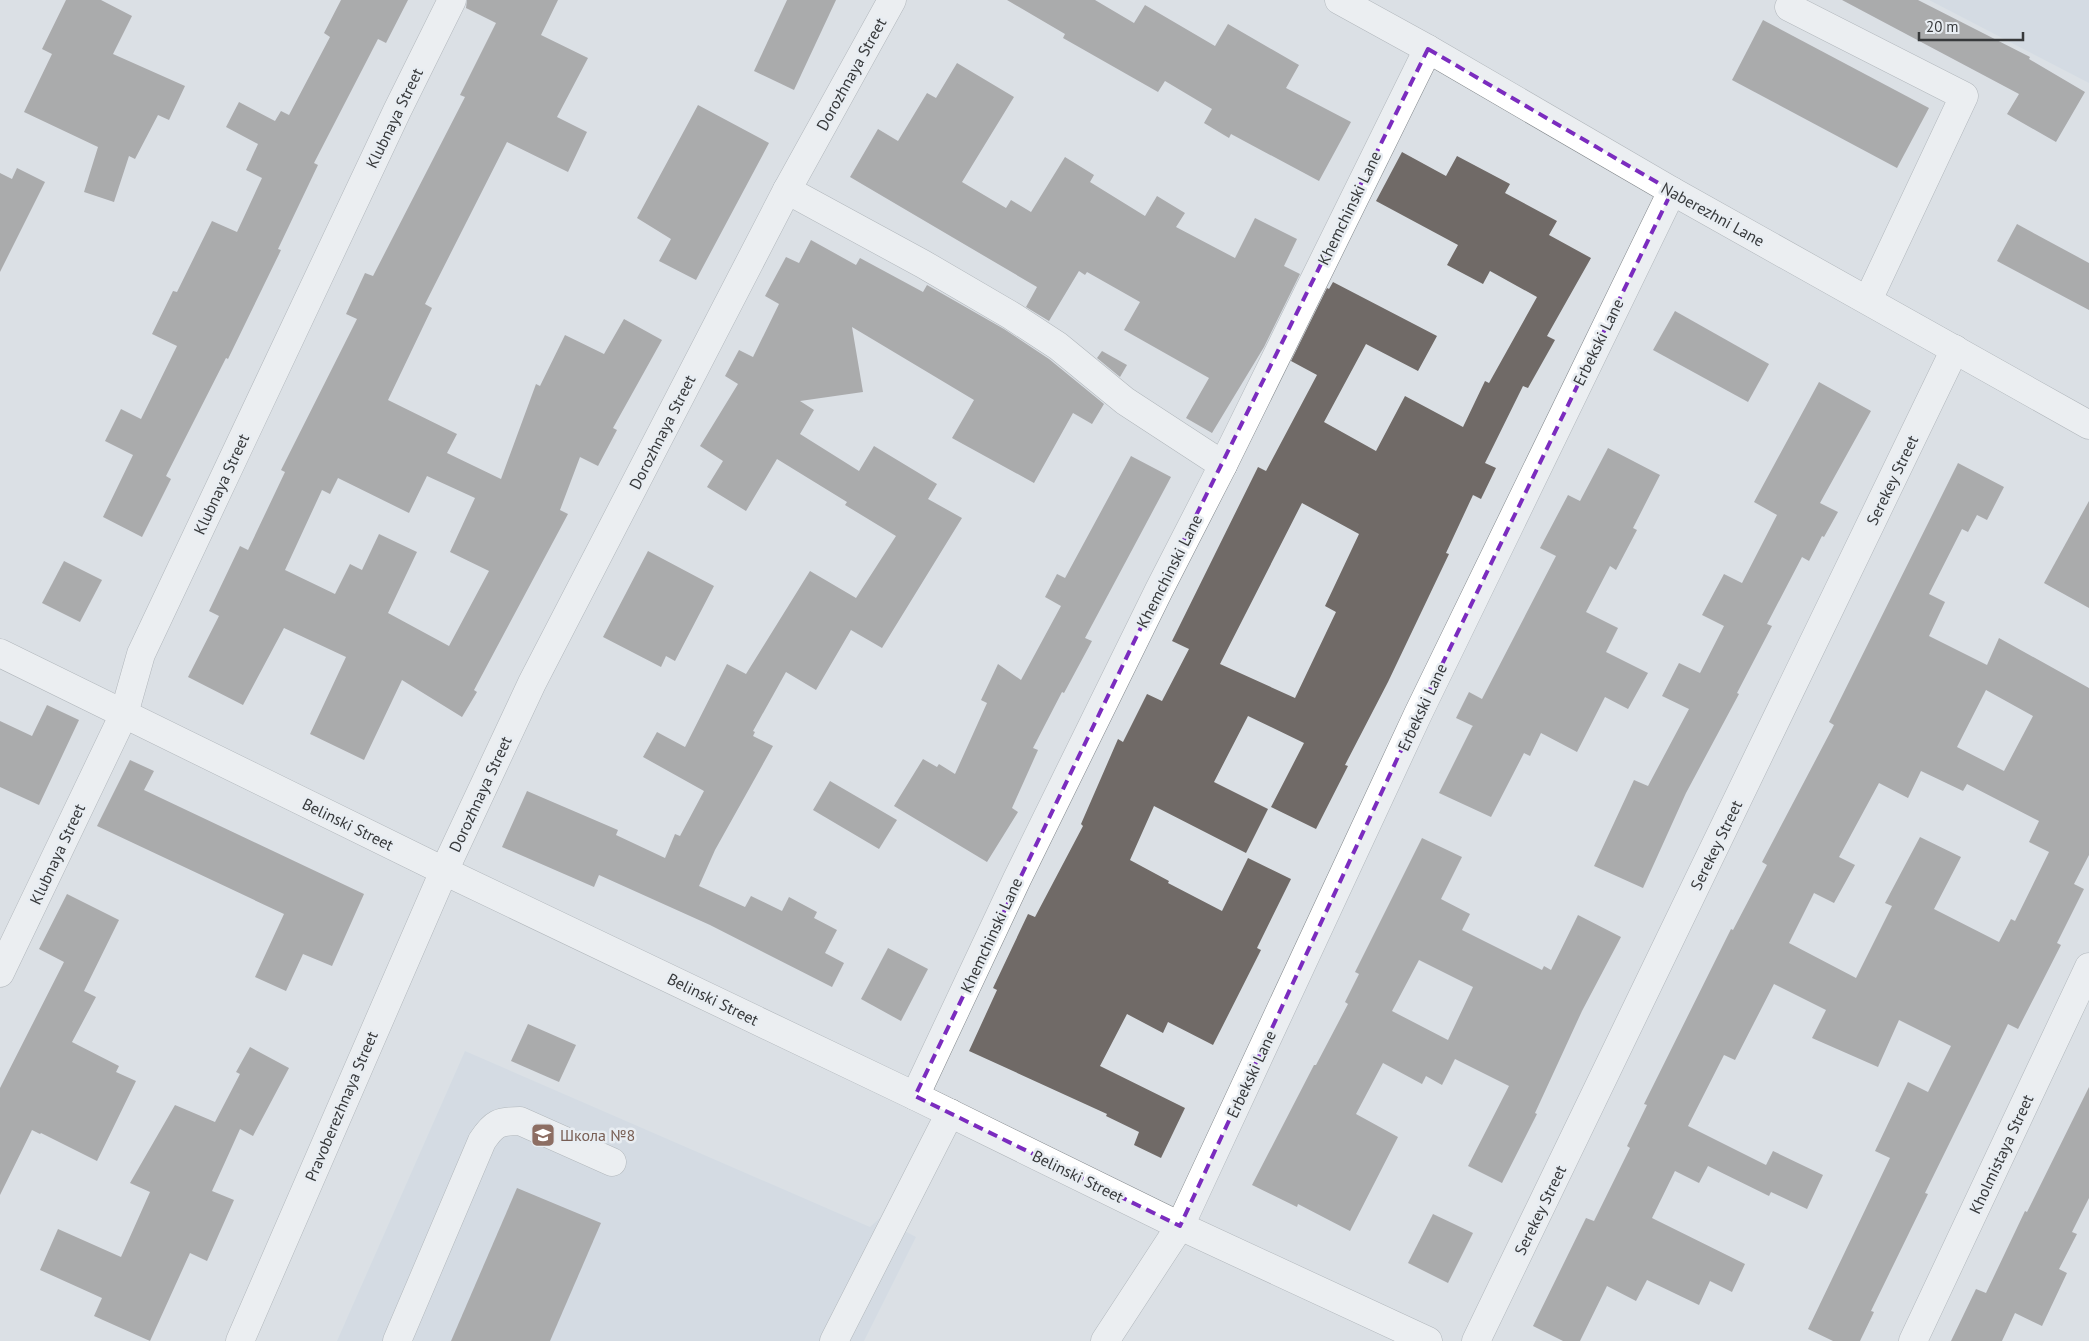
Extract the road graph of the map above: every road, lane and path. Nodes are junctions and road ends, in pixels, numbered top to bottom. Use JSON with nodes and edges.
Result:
{"nodes":[{"id":1,"x":452,"y":0,"type":"edge"},
{"id":2,"x":892,"y":0,"type":"edge"},
{"id":3,"x":1338,"y":0,"type":"edge"},
{"id":4,"x":1789,"y":7,"type":"dead end"},
{"id":5,"x":1428,"y":49,"type":"junction"},
{"id":6,"x":787,"y":190,"type":"junction"},
{"id":7,"x":1672,"y":191,"type":"junction"},
{"id":8,"x":1868,"y":300,"type":"junction"},
{"id":9,"x":1955,"y":350,"type":"junction"},
{"id":10,"x":2089,"y":425,"type":"edge"},
{"id":11,"x":1223,"y":465,"type":"junction"},
{"id":12,"x":0,"y":653,"type":"edge"},
{"id":13,"x":124,"y":714,"type":"junction"},
{"id":14,"x":444,"y":871,"type":"junction"},
{"id":15,"x":2089,"y":967,"type":"edge"},
{"id":16,"x":0,"y":973,"type":"edge"},
{"id":17,"x":915,"y":1096,"type":"junction"},
{"id":18,"x":950,"y":1113,"type":"junction"},
{"id":19,"x":612,"y":1162,"type":"dead end"},
{"id":20,"x":1180,"y":1226,"type":"junction"},
{"id":21,"x":240,"y":1341,"type":"edge"},
{"id":22,"x":397,"y":1341,"type":"edge"},
{"id":23,"x":834,"y":1341,"type":"edge"},
{"id":24,"x":1104,"y":1341,"type":"edge"},
{"id":25,"x":1428,"y":1341,"type":"edge"},
{"id":26,"x":1476,"y":1341,"type":"edge"},
{"id":27,"x":1913,"y":1341,"type":"edge"}],
"edges":[{"from":1,"to":13,"type":"street","name":"Klubnaya Street"},
{"from":2,"to":6,"type":"street","name":"Dorozhnaya Street"},
{"from":3,"to":5,"type":"street","name":"Naberezhni Lane"},
{"from":4,"to":8,"type":"street"},
{"from":5,"to":7,"type":"street","name":"Naberezhni Lane"},
{"from":5,"to":11,"type":"street","name":"Khemchinski Lane"},
{"from":6,"to":11,"type":"street"},
{"from":6,"to":14,"type":"street","name":"Dorozhnaya Street"},
{"from":7,"to":8,"type":"street","name":"Naberezhni Lane"},
{"from":7,"to":20,"type":"street","name":"Erbekski Lane"},
{"from":8,"to":9,"type":"street","name":"Naberezhni Lane"},
{"from":9,"to":10,"type":"street","name":"Naberezhni Lane"},
{"from":9,"to":26,"type":"street","name":"Serekey Street"},
{"from":11,"to":17,"type":"street","name":"Khemchinski Lane"},
{"from":12,"to":13,"type":"street","name":"Belinski Street"},
{"from":13,"to":14,"type":"street","name":"Belinski Street"},
{"from":13,"to":16,"type":"street","name":"Klubnaya Street"},
{"from":14,"to":17,"type":"street","name":"Belinski Street"},
{"from":14,"to":21,"type":"street","name":"Pravoberezhnaya Street"},
{"from":15,"to":27,"type":"street","name":"Kholmistaya Street"},
{"from":17,"to":18,"type":"street","name":"Belinski Street"},
{"from":18,"to":20,"type":"street","name":"Belinski Street"},
{"from":18,"to":23,"type":"street"},
{"from":19,"to":22,"type":"street"},
{"from":20,"to":24,"type":"street","name":"Erbekski Lane"},
{"from":20,"to":25,"type":"street","name":"Belinski Street"}]}
